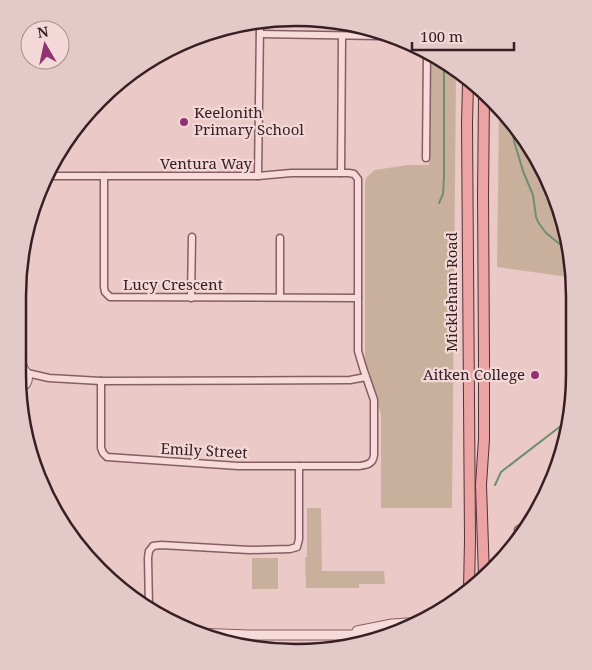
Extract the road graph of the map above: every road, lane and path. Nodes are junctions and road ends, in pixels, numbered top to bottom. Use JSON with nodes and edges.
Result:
{"nodes":[{"id":1,"x":260,"y":29,"type":"edge"},
{"id":2,"x":260,"y":34,"type":"junction"},
{"id":3,"x":342,"y":36,"type":"junction"},
{"id":4,"x":369,"y":36,"type":"edge"},
{"id":5,"x":427,"y":60,"type":"edge"},
{"id":6,"x":468,"y":88,"type":"edge"},
{"id":7,"x":484,"y":102,"type":"edge"},
{"id":8,"x":426,"y":158,"type":"dead end"},
{"id":9,"x":341,"y":173,"type":"junction"},
{"id":10,"x":54,"y":176,"type":"edge"},
{"id":11,"x":104,"y":176,"type":"junction"},
{"id":12,"x":258,"y":176,"type":"junction"},
{"id":13,"x":192,"y":237,"type":"dead end"},
{"id":14,"x":280,"y":238,"type":"dead end"},
{"id":15,"x":280,"y":297,"type":"junction"},
{"id":16,"x":191,"y":298,"type":"junction"},
{"id":17,"x":358,"y":298,"type":"junction"},
{"id":18,"x":366,"y":377,"type":"junction"},
{"id":19,"x":26,"y":380,"type":"edge"},
{"id":20,"x":101,"y":381,"type":"junction"},
{"id":21,"x":299,"y":466,"type":"junction"},
{"id":22,"x":484,"y":568,"type":"edge"},
{"id":23,"x":469,"y":581,"type":"edge"},
{"id":24,"x":149,"y":600,"type":"edge"},
{"id":25,"x":398,"y":623,"type":"edge"},
{"id":26,"x":223,"y":634,"type":"edge"},
{"id":27,"x":340,"y":634,"type":"junction"},
{"id":28,"x":369,"y":634,"type":"edge"},
{"id":29,"x":248,"y":635,"type":"junction"},
{"id":30,"x":248,"y":640,"type":"edge"}],
"edges":[{"from":1,"to":2,"type":"street"},
{"from":2,"to":3,"type":"street"},
{"from":2,"to":12,"type":"street"},
{"from":3,"to":4,"type":"street"},
{"from":3,"to":9,"type":"street"},
{"from":5,"to":8,"type":"street"},
{"from":6,"to":23,"type":"main road","name":"Mickleham Road"},
{"from":7,"to":22,"type":"main road","name":"Mickleham Road"},
{"from":9,"to":12,"type":"street","name":"Ventura Way"},
{"from":9,"to":17,"type":"street"},
{"from":10,"to":11,"type":"street","name":"Ventura Way"},
{"from":11,"to":12,"type":"street","name":"Ventura Way"},
{"from":11,"to":16,"type":"street","name":"Lucy Crescent"},
{"from":13,"to":16,"type":"street"},
{"from":14,"to":15,"type":"street"},
{"from":15,"to":16,"type":"street","name":"Lucy Crescent"},
{"from":15,"to":17,"type":"street","name":"Lucy Crescent"},
{"from":17,"to":18,"type":"street"},
{"from":18,"to":20,"type":"street"},
{"from":18,"to":21,"type":"street","name":"Emily Street"},
{"from":19,"to":20,"type":"street"},
{"from":20,"to":21,"type":"street","name":"Emily Street"},
{"from":21,"to":24,"type":"street"},
{"from":25,"to":27,"type":"street"},
{"from":26,"to":29,"type":"street"},
{"from":27,"to":28,"type":"street"},
{"from":27,"to":29,"type":"street"},
{"from":29,"to":30,"type":"street"}]}
